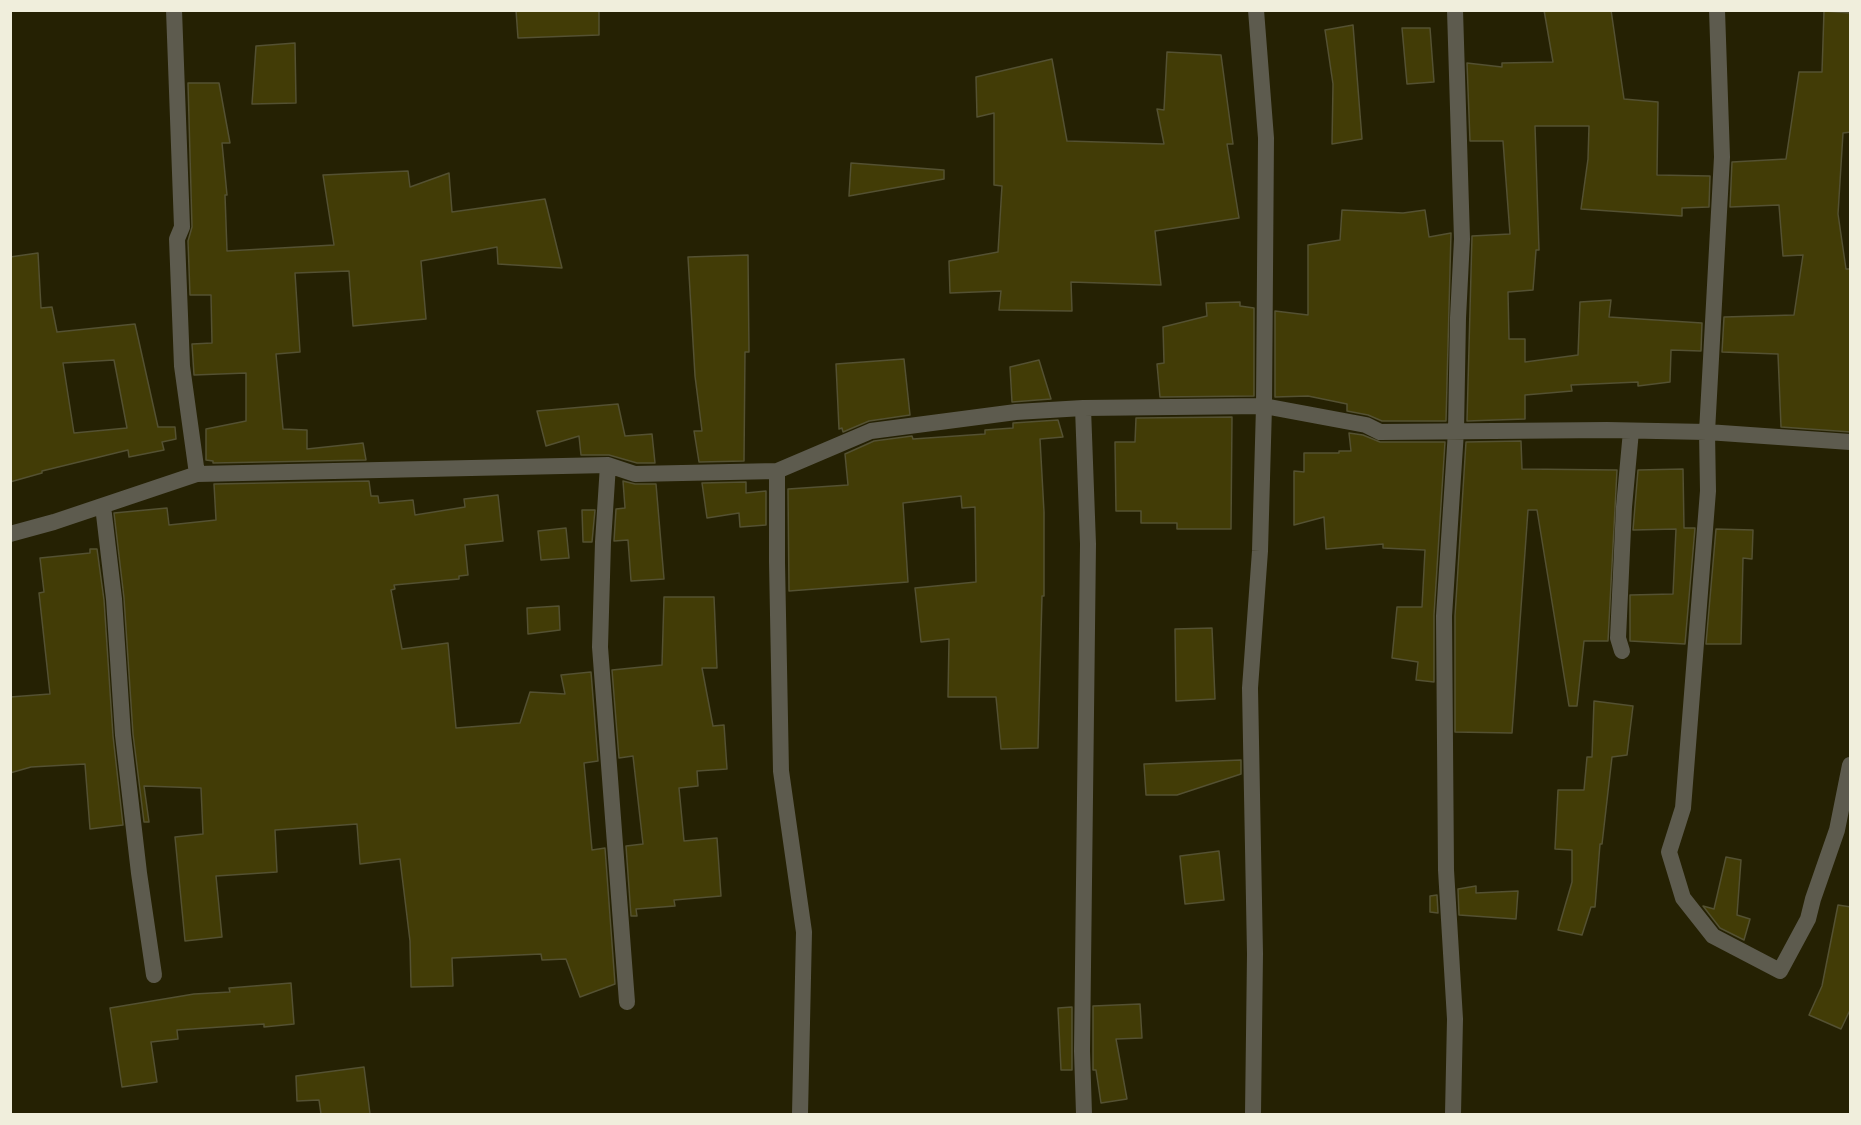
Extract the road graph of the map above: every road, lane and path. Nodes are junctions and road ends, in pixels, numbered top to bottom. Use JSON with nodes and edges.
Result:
{"nodes":[{"id":1,"x":174,"y":10,"type":"edge"},
{"id":2,"x":1256,"y":10,"type":"edge"},
{"id":3,"x":1455,"y":10,"type":"edge"},
{"id":4,"x":1717,"y":10,"type":"edge"},
{"id":5,"x":1264,"y":406,"type":"junction"},
{"id":6,"x":1083,"y":408,"type":"junction"},
{"id":7,"x":1631,"y":430,"type":"junction"},
{"id":8,"x":1456,"y":431,"type":"junction"},
{"id":9,"x":1707,"y":432,"type":"junction"},
{"id":10,"x":1851,"y":442,"type":"edge"},
{"id":11,"x":608,"y":465,"type":"junction"},
{"id":12,"x":777,"y":471,"type":"junction"},
{"id":13,"x":197,"y":474,"type":"junction"},
{"id":14,"x":103,"y":506,"type":"junction"},
{"id":15,"x":10,"y":534,"type":"edge"},
{"id":16,"x":1622,"y":651,"type":"dead end"},
{"id":17,"x":1851,"y":765,"type":"edge"},
{"id":18,"x":154,"y":975,"type":"dead end"},
{"id":19,"x":627,"y":1002,"type":"dead end"},
{"id":20,"x":800,"y":1114,"type":"edge"},
{"id":21,"x":1084,"y":1114,"type":"edge"},
{"id":22,"x":1253,"y":1114,"type":"edge"},
{"id":23,"x":1453,"y":1114,"type":"edge"}],
"edges":[{"from":1,"to":13,"type":"street"},
{"from":2,"to":5,"type":"street"},
{"from":3,"to":8,"type":"street"},
{"from":4,"to":9,"type":"street"},
{"from":5,"to":6,"type":"street"},
{"from":5,"to":8,"type":"street"},
{"from":5,"to":22,"type":"street"},
{"from":6,"to":12,"type":"street"},
{"from":6,"to":21,"type":"street"},
{"from":7,"to":8,"type":"street"},
{"from":7,"to":9,"type":"street"},
{"from":7,"to":16,"type":"street"},
{"from":8,"to":23,"type":"street"},
{"from":9,"to":10,"type":"street"},
{"from":9,"to":17,"type":"street"},
{"from":11,"to":12,"type":"street"},
{"from":11,"to":13,"type":"street"},
{"from":11,"to":19,"type":"street"},
{"from":12,"to":20,"type":"street"},
{"from":13,"to":14,"type":"street"},
{"from":14,"to":15,"type":"street"},
{"from":14,"to":18,"type":"street"}]}
